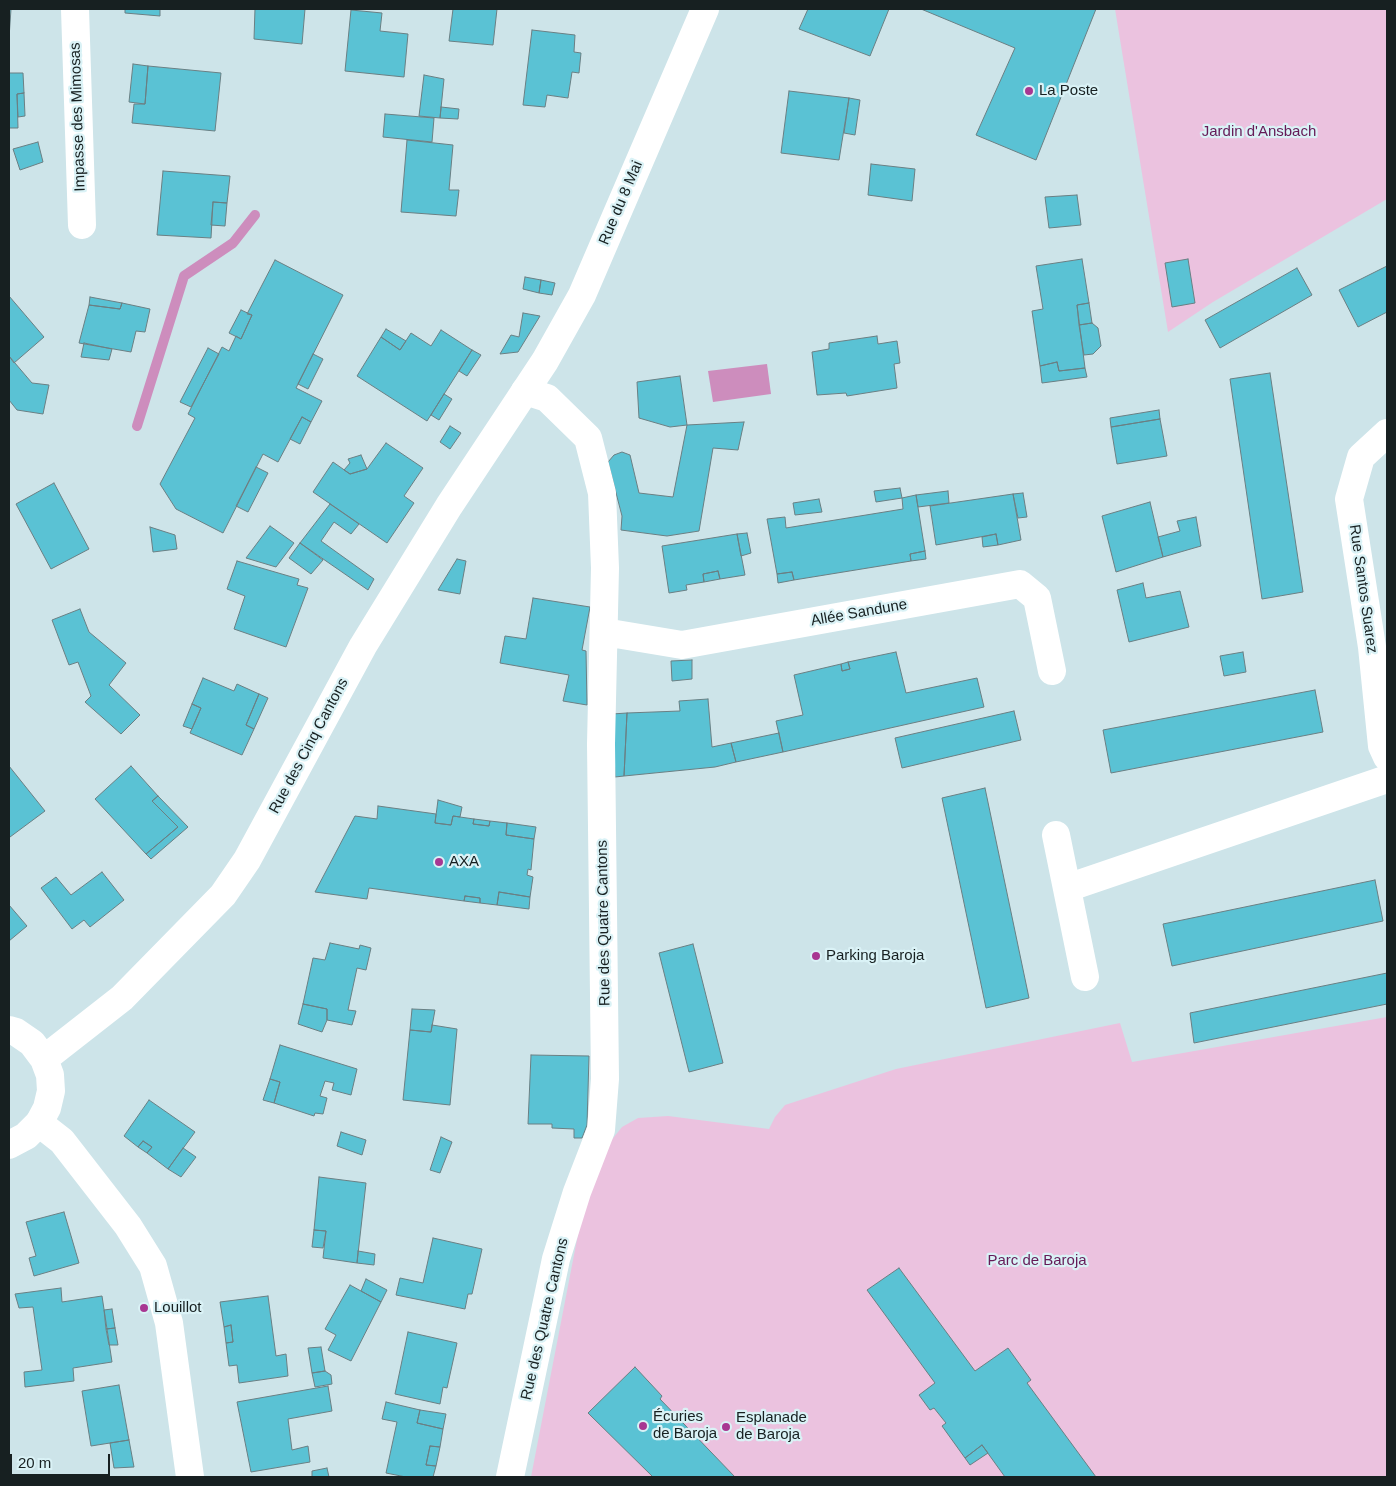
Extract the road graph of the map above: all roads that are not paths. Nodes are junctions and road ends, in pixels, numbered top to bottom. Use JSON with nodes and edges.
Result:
{"nodes":[{"id":1,"x":75,"y":9,"type":"edge"},
{"id":2,"x":705,"y":9,"type":"edge"},
{"id":3,"x":82,"y":225,"type":"dead end"},
{"id":4,"x":525,"y":391,"type":"junction"},
{"id":5,"x":1387,"y":433,"type":"edge"},
{"id":6,"x":604,"y":632,"type":"junction"},
{"id":7,"x":1052,"y":671,"type":"dead end"},
{"id":8,"x":1387,"y":756,"type":"edge"},
{"id":9,"x":1387,"y":779,"type":"edge"},
{"id":10,"x":1056,"y":835,"type":"dead end"},
{"id":11,"x":1067,"y":888,"type":"junction"},
{"id":12,"x":1085,"y":977,"type":"dead end"},
{"id":13,"x":9,"y":1030,"type":"edge"},
{"id":14,"x":44,"y":1058,"type":"junction"},
{"id":15,"x":39,"y":1123,"type":"junction"},
{"id":16,"x":9,"y":1145,"type":"edge"},
{"id":17,"x":190,"y":1477,"type":"edge"},
{"id":18,"x":510,"y":1477,"type":"edge"}],
"edges":[{"from":1,"to":3,"type":"street","name":"Impasse des Mimosas"},
{"from":2,"to":4,"type":"street","name":"Rue du 8 Mai"},
{"from":4,"to":6,"type":"street","name":"Rue des Quatre Cantons"},
{"from":4,"to":14,"type":"street","name":"Rue des Cinq Cantons"},
{"from":5,"to":8,"type":"street","name":"Rue Santos Suarez"},
{"from":6,"to":7,"type":"street","name":"Allée Sandune"},
{"from":6,"to":18,"type":"street","name":"Rue des Quatre Cantons"},
{"from":9,"to":11,"type":"street"},
{"from":10,"to":11,"type":"street"},
{"from":11,"to":12,"type":"street"},
{"from":13,"to":14,"type":"street"},
{"from":14,"to":15,"type":"street"},
{"from":15,"to":16,"type":"street"},
{"from":15,"to":17,"type":"street"}]}
